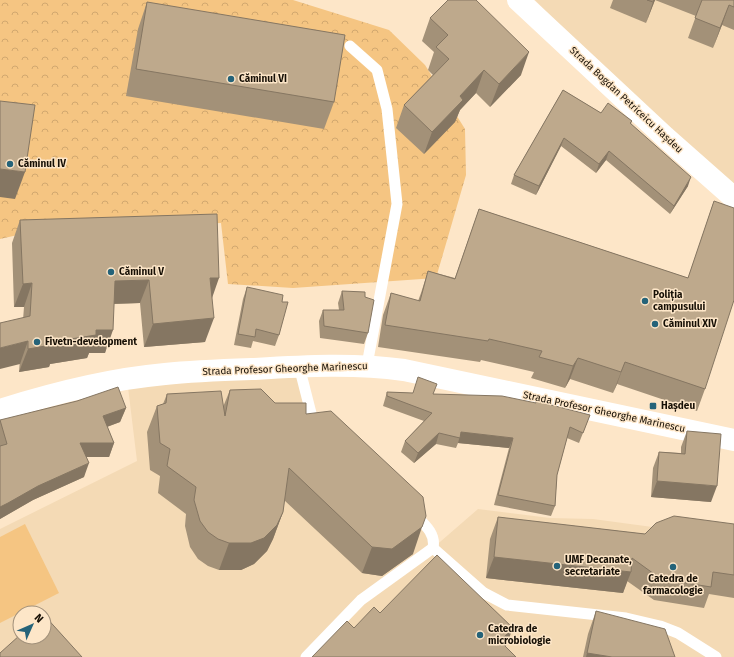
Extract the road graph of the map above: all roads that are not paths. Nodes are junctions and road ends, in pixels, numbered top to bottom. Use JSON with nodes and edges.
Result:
{"nodes":[{"id":1,"x":518,"y":0,"type":"edge"},
{"id":2,"x":350,"y":46,"type":"dead end"},
{"id":3,"x":734,"y":198,"type":"edge"},
{"id":4,"x":367,"y":365,"type":"junction"},
{"id":5,"x":299,"y":366,"type":"junction"},
{"id":6,"x":0,"y":410,"type":"edge"},
{"id":7,"x":329,"y":432,"type":"edge"},
{"id":8,"x":734,"y":440,"type":"edge"},
{"id":9,"x":406,"y":507,"type":"edge"},
{"id":10,"x":433,"y":548,"type":"junction"},
{"id":11,"x":306,"y":657,"type":"edge"},
{"id":12,"x":716,"y":657,"type":"edge"}],
"edges":[{"from":1,"to":3,"type":"street","name":"Strada Bogdan Petriceicu Hașdeu"},
{"from":2,"to":4,"type":"lane"},
{"from":4,"to":5,"type":"street","name":"Strada Profesor Gheorghe Marinescu"},
{"from":4,"to":8,"type":"street","name":"Strada Profesor Gheorghe Marinescu"},
{"from":5,"to":6,"type":"street","name":"Strada Profesor Gheorghe Marinescu"},
{"from":5,"to":7,"type":"lane"},
{"from":9,"to":10,"type":"lane"},
{"from":10,"to":11,"type":"lane"},
{"from":10,"to":12,"type":"lane"}]}
